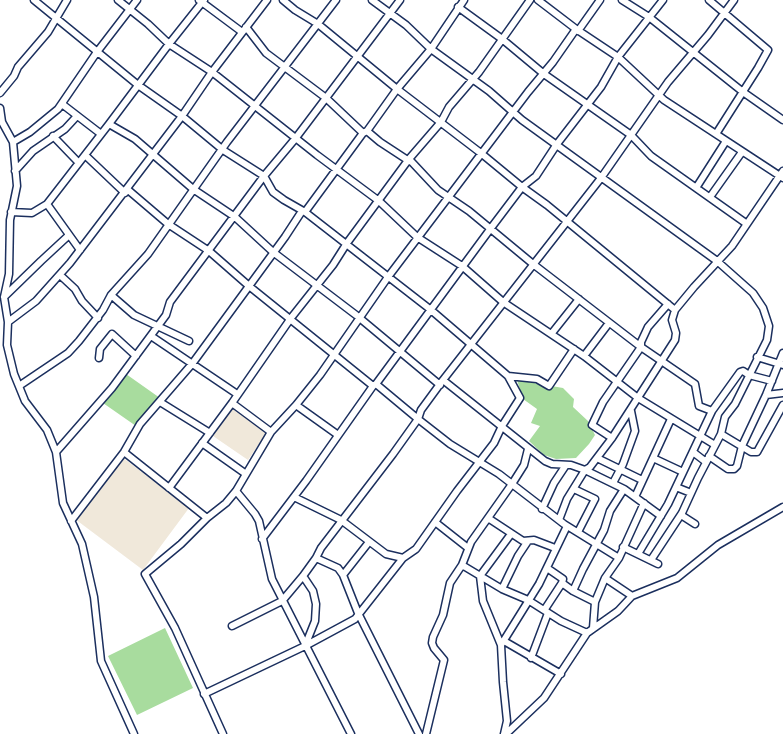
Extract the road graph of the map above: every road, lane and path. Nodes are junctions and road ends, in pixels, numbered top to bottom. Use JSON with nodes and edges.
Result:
{"nodes":[{"id":1,"x":34,"y":0,"type":"edge"},
{"id":2,"x":67,"y":0,"type":"edge"},
{"id":3,"x":118,"y":0,"type":"edge"},
{"id":4,"x":137,"y":0,"type":"edge"},
{"id":5,"x":267,"y":0,"type":"edge"},
{"id":6,"x":283,"y":0,"type":"edge"},
{"id":7,"x":336,"y":0,"type":"edge"},
{"id":8,"x":372,"y":0,"type":"edge"},
{"id":9,"x":400,"y":0,"type":"edge"},
{"id":10,"x":455,"y":0,"type":"edge"},
{"id":11,"x":530,"y":0,"type":"edge"},
{"id":12,"x":538,"y":0,"type":"edge"},
{"id":13,"x":600,"y":0,"type":"edge"},
{"id":14,"x":622,"y":0,"type":"edge"},
{"id":15,"x":663,"y":0,"type":"edge"},
{"id":16,"x":709,"y":0,"type":"edge"},
{"id":17,"x":734,"y":0,"type":"edge"},
{"id":18,"x":202,"y":1,"type":"edge"},
{"id":19,"x":461,"y":4,"type":"edge"},
{"id":20,"x":130,"y":9,"type":"junction"},
{"id":21,"x":725,"y":12,"type":"junction"},
{"id":22,"x":390,"y":13,"type":"junction"},
{"id":23,"x":649,"y":17,"type":"junction"},
{"id":24,"x":56,"y":19,"type":"junction"},
{"id":25,"x":318,"y":24,"type":"junction"},
{"id":26,"x":244,"y":30,"type":"junction"},
{"id":27,"x":577,"y":30,"type":"junction"},
{"id":28,"x":502,"y":39,"type":"junction"},
{"id":29,"x":169,"y":44,"type":"junction"},
{"id":30,"x":431,"y":48,"type":"junction"},
{"id":31,"x":97,"y":52,"type":"junction"},
{"id":32,"x":692,"y":52,"type":"junction"},
{"id":33,"x":357,"y":56,"type":"junction"},
{"id":34,"x":618,"y":57,"type":"junction"},
{"id":35,"x":285,"y":67,"type":"junction"},
{"id":36,"x":212,"y":72,"type":"junction"},
{"id":37,"x":544,"y":74,"type":"junction"},
{"id":38,"x":472,"y":79,"type":"junction"},
{"id":39,"x":138,"y":86,"type":"junction"},
{"id":40,"x":396,"y":89,"type":"junction"},
{"id":41,"x":743,"y":92,"type":"junction"},
{"id":42,"x":0,"y":93,"type":"edge"},
{"id":43,"x":658,"y":95,"type":"junction"},
{"id":44,"x":326,"y":98,"type":"junction"},
{"id":45,"x":62,"y":104,"type":"junction"},
{"id":46,"x":587,"y":104,"type":"junction"},
{"id":47,"x":255,"y":106,"type":"junction"},
{"id":48,"x":0,"y":108,"type":"edge"},
{"id":49,"x":513,"y":112,"type":"junction"},
{"id":50,"x":77,"y":116,"type":"junction"},
{"id":51,"x":182,"y":116,"type":"junction"},
{"id":52,"x":783,"y":120,"type":"edge"},
{"id":53,"x":440,"y":122,"type":"junction"},
{"id":54,"x":109,"y":124,"type":"junction"},
{"id":55,"x":365,"y":132,"type":"junction"},
{"id":56,"x":101,"y":134,"type":"junction"},
{"id":57,"x":716,"y":134,"type":"junction"},
{"id":58,"x":631,"y":135,"type":"junction"},
{"id":59,"x":53,"y":136,"type":"junction"},
{"id":60,"x":295,"y":139,"type":"junction"},
{"id":61,"x":726,"y":141,"type":"junction"},
{"id":62,"x":13,"y":142,"type":"junction"},
{"id":63,"x":557,"y":144,"type":"junction"},
{"id":64,"x":223,"y":150,"type":"junction"},
{"id":65,"x":742,"y":152,"type":"junction"},
{"id":66,"x":482,"y":154,"type":"junction"},
{"id":67,"x":85,"y":155,"type":"junction"},
{"id":68,"x":152,"y":155,"type":"junction"},
{"id":69,"x":409,"y":160,"type":"junction"},
{"id":70,"x":78,"y":162,"type":"junction"},
{"id":71,"x":337,"y":169,"type":"junction"},
{"id":72,"x":15,"y":171,"type":"junction"},
{"id":73,"x":782,"y":175,"type":"edge"},
{"id":74,"x":264,"y":176,"type":"junction"},
{"id":75,"x":601,"y":178,"type":"junction"},
{"id":76,"x":522,"y":187,"type":"junction"},
{"id":77,"x":696,"y":188,"type":"junction"},
{"id":78,"x":193,"y":189,"type":"junction"},
{"id":79,"x":126,"y":191,"type":"junction"},
{"id":80,"x":448,"y":197,"type":"junction"},
{"id":81,"x":710,"y":197,"type":"junction"},
{"id":82,"x":379,"y":201,"type":"junction"},
{"id":83,"x":47,"y":204,"type":"junction"},
{"id":84,"x":303,"y":211,"type":"junction"},
{"id":85,"x":11,"y":212,"type":"junction"},
{"id":86,"x":235,"y":217,"type":"junction"},
{"id":87,"x":566,"y":222,"type":"junction"},
{"id":88,"x":168,"y":224,"type":"junction"},
{"id":89,"x":748,"y":224,"type":"junction"},
{"id":90,"x":491,"y":228,"type":"junction"},
{"id":91,"x":68,"y":236,"type":"junction"},
{"id":92,"x":417,"y":237,"type":"junction"},
{"id":93,"x":347,"y":244,"type":"junction"},
{"id":94,"x":80,"y":250,"type":"junction"},
{"id":95,"x":209,"y":251,"type":"junction"},
{"id":96,"x":274,"y":252,"type":"junction"},
{"id":97,"x":717,"y":261,"type":"junction"},
{"id":98,"x":533,"y":264,"type":"junction"},
{"id":99,"x":462,"y":266,"type":"junction"},
{"id":100,"x":60,"y":276,"type":"junction"},
{"id":101,"x":388,"y":277,"type":"junction"},
{"id":102,"x":317,"y":284,"type":"junction"},
{"id":103,"x":249,"y":286,"type":"junction"},
{"id":104,"x":110,"y":295,"type":"junction"},
{"id":105,"x":4,"y":297,"type":"junction"},
{"id":106,"x":579,"y":299,"type":"junction"},
{"id":107,"x":503,"y":302,"type":"junction"},
{"id":108,"x":668,"y":304,"type":"junction"},
{"id":109,"x":431,"y":310,"type":"junction"},
{"id":110,"x":675,"y":310,"type":"junction"},
{"id":111,"x":98,"y":318,"type":"junction"},
{"id":112,"x":291,"y":318,"type":"junction"},
{"id":113,"x":360,"y":318,"type":"junction"},
{"id":114,"x":8,"y":322,"type":"junction"},
{"id":115,"x":609,"y":323,"type":"junction"},
{"id":116,"x":158,"y":326,"type":"junction"},
{"id":117,"x":552,"y":333,"type":"junction"},
{"id":118,"x":151,"y":336,"type":"junction"},
{"id":119,"x":189,"y":341,"type":"dead end"},
{"id":120,"x":472,"y":344,"type":"junction"},
{"id":121,"x":641,"y":347,"type":"junction"},
{"id":122,"x":574,"y":349,"type":"junction"},
{"id":123,"x":399,"y":351,"type":"junction"},
{"id":124,"x":783,"y":353,"type":"edge"},
{"id":125,"x":334,"y":354,"type":"junction"},
{"id":126,"x":136,"y":356,"type":"junction"},
{"id":127,"x":584,"y":356,"type":"junction"},
{"id":128,"x":757,"y":356,"type":"junction"},
{"id":129,"x":99,"y":358,"type":"dead end"},
{"id":130,"x":661,"y":362,"type":"junction"},
{"id":131,"x":192,"y":364,"type":"junction"},
{"id":132,"x":781,"y":364,"type":"edge"},
{"id":133,"x":749,"y":375,"type":"junction"},
{"id":134,"x":508,"y":376,"type":"junction"},
{"id":135,"x":617,"y":382,"type":"junction"},
{"id":136,"x":772,"y":382,"type":"junction"},
{"id":137,"x":442,"y":383,"type":"junction"},
{"id":138,"x":374,"y":385,"type":"junction"},
{"id":139,"x":19,"y":386,"type":"junction"},
{"id":140,"x":783,"y":393,"type":"edge"},
{"id":141,"x":237,"y":394,"type":"junction"},
{"id":142,"x":766,"y":395,"type":"junction"},
{"id":143,"x":638,"y":398,"type":"junction"},
{"id":144,"x":160,"y":402,"type":"junction"},
{"id":145,"x":232,"y":403,"type":"junction"},
{"id":146,"x":296,"y":405,"type":"junction"},
{"id":147,"x":783,"y":405,"type":"edge"},
{"id":148,"x":713,"y":410,"type":"junction"},
{"id":149,"x":631,"y":411,"type":"junction"},
{"id":150,"x":726,"y":417,"type":"junction"},
{"id":151,"x":418,"y":419,"type":"junction"},
{"id":152,"x":671,"y":419,"type":"junction"},
{"id":153,"x":502,"y":426,"type":"junction"},
{"id":154,"x":271,"y":432,"type":"junction"},
{"id":155,"x":210,"y":433,"type":"junction"},
{"id":156,"x":721,"y":434,"type":"junction"},
{"id":157,"x":338,"y":435,"type":"junction"},
{"id":158,"x":700,"y":435,"type":"junction"},
{"id":159,"x":612,"y":438,"type":"junction"},
{"id":160,"x":202,"y":443,"type":"junction"},
{"id":161,"x":715,"y":445,"type":"junction"},
{"id":162,"x":742,"y":446,"type":"junction"},
{"id":163,"x":528,"y":449,"type":"junction"},
{"id":164,"x":56,"y":452,"type":"junction"},
{"id":165,"x":124,"y":452,"type":"junction"},
{"id":166,"x":692,"y":452,"type":"junction"},
{"id":167,"x":597,"y":458,"type":"junction"},
{"id":168,"x":653,"y":458,"type":"junction"},
{"id":169,"x":708,"y":459,"type":"junction"},
{"id":170,"x":479,"y":462,"type":"junction"},
{"id":171,"x":566,"y":465,"type":"junction"},
{"id":172,"x":621,"y":468,"type":"junction"},
{"id":173,"x":585,"y":470,"type":"junction"},
{"id":174,"x":683,"y":472,"type":"junction"},
{"id":175,"x":246,"y":474,"type":"junction"},
{"id":176,"x":642,"y":480,"type":"junction"},
{"id":177,"x":613,"y":483,"type":"junction"},
{"id":178,"x":512,"y":484,"type":"junction"},
{"id":179,"x":676,"y":487,"type":"junction"},
{"id":180,"x":169,"y":488,"type":"junction"},
{"id":181,"x":574,"y":489,"type":"junction"},
{"id":182,"x":624,"y":489,"type":"junction"},
{"id":183,"x":236,"y":491,"type":"junction"},
{"id":184,"x":691,"y":493,"type":"junction"},
{"id":185,"x":294,"y":496,"type":"junction"},
{"id":186,"x":635,"y":497,"type":"junction"},
{"id":187,"x":644,"y":503,"type":"junction"},
{"id":188,"x":783,"y":507,"type":"edge"},
{"id":189,"x":542,"y":509,"type":"junction"},
{"id":190,"x":681,"y":515,"type":"junction"},
{"id":191,"x":661,"y":516,"type":"junction"},
{"id":192,"x":207,"y":518,"type":"junction"},
{"id":193,"x":488,"y":518,"type":"junction"},
{"id":194,"x":341,"y":520,"type":"junction"},
{"id":195,"x":559,"y":520,"type":"junction"},
{"id":196,"x":71,"y":521,"type":"junction"},
{"id":197,"x":435,"y":522,"type":"junction"},
{"id":198,"x":695,"y":524,"type":"dead end"},
{"id":199,"x":567,"y":526,"type":"junction"},
{"id":200,"x":578,"y":532,"type":"junction"},
{"id":201,"x":511,"y":534,"type":"junction"},
{"id":202,"x":262,"y":539,"type":"junction"},
{"id":203,"x":528,"y":541,"type":"junction"},
{"id":204,"x":369,"y":542,"type":"junction"},
{"id":205,"x":597,"y":544,"type":"junction"},
{"id":206,"x":623,"y":547,"type":"junction"},
{"id":207,"x":468,"y":548,"type":"junction"},
{"id":208,"x":555,"y":548,"type":"junction"},
{"id":209,"x":638,"y":554,"type":"junction"},
{"id":210,"x":316,"y":558,"type":"junction"},
{"id":211,"x":403,"y":558,"type":"junction"},
{"id":212,"x":619,"y":558,"type":"junction"},
{"id":213,"x":651,"y":560,"type":"junction"},
{"id":214,"x":658,"y":564,"type":"dead end"},
{"id":215,"x":462,"y":565,"type":"junction"},
{"id":216,"x":547,"y":568,"type":"junction"},
{"id":217,"x":343,"y":575,"type":"junction"},
{"id":218,"x":303,"y":576,"type":"junction"},
{"id":219,"x":480,"y":576,"type":"junction"},
{"id":220,"x":605,"y":578,"type":"junction"},
{"id":221,"x":562,"y":583,"type":"junction"},
{"id":222,"x":502,"y":589,"type":"junction"},
{"id":223,"x":573,"y":591,"type":"junction"},
{"id":224,"x":632,"y":596,"type":"junction"},
{"id":225,"x":528,"y":600,"type":"junction"},
{"id":226,"x":282,"y":601,"type":"junction"},
{"id":227,"x":594,"y":602,"type":"junction"},
{"id":228,"x":547,"y":611,"type":"junction"},
{"id":229,"x":358,"y":614,"type":"junction"},
{"id":230,"x":232,"y":626,"type":"dead end"},
{"id":231,"x":593,"y":628,"type":"junction"},
{"id":232,"x":587,"y":633,"type":"junction"},
{"id":233,"x":503,"y":643,"type":"junction"},
{"id":234,"x":305,"y":646,"type":"junction"},
{"id":235,"x":531,"y":658,"type":"junction"},
{"id":236,"x":560,"y":674,"type":"junction"},
{"id":237,"x":204,"y":694,"type":"junction"},
{"id":238,"x":134,"y":734,"type":"edge"},
{"id":239,"x":223,"y":734,"type":"edge"},
{"id":240,"x":351,"y":734,"type":"edge"},
{"id":241,"x":419,"y":734,"type":"edge"},
{"id":242,"x":426,"y":734,"type":"edge"},
{"id":243,"x":505,"y":734,"type":"edge"}],
"edges":[{"from":1,"to":24,"type":"street"},
{"from":2,"to":24,"type":"street"},
{"from":3,"to":20,"type":"street"},
{"from":4,"to":20,"type":"street"},
{"from":5,"to":26,"type":"street"},
{"from":6,"to":25,"type":"street"},
{"from":7,"to":25,"type":"street"},
{"from":8,"to":22,"type":"street"},
{"from":9,"to":22,"type":"street"},
{"from":10,"to":19,"type":"street"},
{"from":11,"to":28,"type":"street"},
{"from":12,"to":27,"type":"street"},
{"from":13,"to":27,"type":"street"},
{"from":14,"to":23,"type":"street"},
{"from":15,"to":23,"type":"street"},
{"from":16,"to":21,"type":"street"},
{"from":17,"to":21,"type":"street"},
{"from":18,"to":26,"type":"street"},
{"from":18,"to":29,"type":"street"},
{"from":19,"to":28,"type":"street"},
{"from":19,"to":30,"type":"street"},
{"from":20,"to":29,"type":"street"},
{"from":20,"to":31,"type":"street"},
{"from":21,"to":32,"type":"street"},
{"from":21,"to":41,"type":"street"},
{"from":22,"to":30,"type":"street"},
{"from":22,"to":33,"type":"street"},
{"from":23,"to":32,"type":"street"},
{"from":23,"to":34,"type":"street"},
{"from":24,"to":31,"type":"street"},
{"from":24,"to":42,"type":"street"},
{"from":25,"to":33,"type":"street"},
{"from":25,"to":35,"type":"street"},
{"from":26,"to":35,"type":"street"},
{"from":26,"to":36,"type":"street"},
{"from":27,"to":34,"type":"street"},
{"from":27,"to":37,"type":"street"},
{"from":28,"to":37,"type":"street"},
{"from":28,"to":38,"type":"street"},
{"from":29,"to":36,"type":"street"},
{"from":29,"to":39,"type":"street"},
{"from":30,"to":38,"type":"street"},
{"from":30,"to":40,"type":"street"},
{"from":31,"to":39,"type":"street"},
{"from":31,"to":45,"type":"street"},
{"from":32,"to":41,"type":"street"},
{"from":32,"to":43,"type":"street"},
{"from":33,"to":40,"type":"street"},
{"from":33,"to":44,"type":"street"},
{"from":34,"to":43,"type":"street"},
{"from":34,"to":46,"type":"street"},
{"from":35,"to":44,"type":"street"},
{"from":35,"to":47,"type":"street"},
{"from":36,"to":47,"type":"street"},
{"from":36,"to":51,"type":"street"},
{"from":37,"to":46,"type":"street"},
{"from":37,"to":49,"type":"street"},
{"from":38,"to":49,"type":"street"},
{"from":38,"to":53,"type":"street"},
{"from":39,"to":51,"type":"street"},
{"from":39,"to":54,"type":"street"},
{"from":40,"to":53,"type":"street"},
{"from":40,"to":55,"type":"street"},
{"from":41,"to":52,"type":"street"},
{"from":41,"to":57,"type":"street"},
{"from":43,"to":57,"type":"street"},
{"from":43,"to":58,"type":"street"},
{"from":44,"to":55,"type":"street"},
{"from":44,"to":60,"type":"street"},
{"from":45,"to":50,"type":"street"},
{"from":45,"to":62,"type":"street"},
{"from":46,"to":58,"type":"street"},
{"from":46,"to":63,"type":"street"},
{"from":47,"to":60,"type":"street"},
{"from":47,"to":64,"type":"street"},
{"from":48,"to":62,"type":"street"},
{"from":49,"to":63,"type":"street"},
{"from":49,"to":66,"type":"street"},
{"from":50,"to":56,"type":"street"},
{"from":50,"to":59,"type":"street"},
{"from":51,"to":64,"type":"street"},
{"from":51,"to":68,"type":"street"},
{"from":53,"to":66,"type":"street"},
{"from":53,"to":69,"type":"street"},
{"from":54,"to":56,"type":"street"},
{"from":54,"to":68,"type":"street"},
{"from":55,"to":69,"type":"street"},
{"from":55,"to":71,"type":"street"},
{"from":56,"to":67,"type":"street"},
{"from":57,"to":61,"type":"street"},
{"from":58,"to":75,"type":"street"},
{"from":58,"to":77,"type":"street"},
{"from":59,"to":70,"type":"street"},
{"from":59,"to":72,"type":"street"},
{"from":60,"to":71,"type":"street"},
{"from":60,"to":74,"type":"street"},
{"from":61,"to":65,"type":"street"},
{"from":61,"to":77,"type":"street"},
{"from":62,"to":72,"type":"street"},
{"from":63,"to":75,"type":"street"},
{"from":63,"to":76,"type":"street"},
{"from":64,"to":74,"type":"street"},
{"from":64,"to":78,"type":"street"},
{"from":65,"to":73,"type":"street"},
{"from":65,"to":81,"type":"street"},
{"from":66,"to":76,"type":"street"},
{"from":66,"to":80,"type":"street"},
{"from":67,"to":70,"type":"street"},
{"from":67,"to":79,"type":"street"},
{"from":68,"to":78,"type":"street"},
{"from":68,"to":79,"type":"street"},
{"from":69,"to":80,"type":"street"},
{"from":69,"to":82,"type":"street"},
{"from":70,"to":83,"type":"street"},
{"from":71,"to":82,"type":"street"},
{"from":71,"to":84,"type":"street"},
{"from":72,"to":85,"type":"street"},
{"from":73,"to":89,"type":"street"},
{"from":74,"to":84,"type":"street"},
{"from":74,"to":86,"type":"street"},
{"from":75,"to":87,"type":"street"},
{"from":75,"to":97,"type":"street"},
{"from":76,"to":87,"type":"street"},
{"from":76,"to":90,"type":"street"},
{"from":77,"to":81,"type":"street"},
{"from":78,"to":86,"type":"street"},
{"from":78,"to":88,"type":"street"},
{"from":79,"to":88,"type":"street"},
{"from":79,"to":94,"type":"street"},
{"from":80,"to":90,"type":"street"},
{"from":80,"to":92,"type":"street"},
{"from":81,"to":89,"type":"street"},
{"from":82,"to":92,"type":"street"},
{"from":82,"to":93,"type":"street"},
{"from":83,"to":85,"type":"street"},
{"from":83,"to":91,"type":"street"},
{"from":84,"to":93,"type":"street"},
{"from":84,"to":96,"type":"street"},
{"from":85,"to":105,"type":"street"},
{"from":86,"to":95,"type":"street"},
{"from":86,"to":96,"type":"street"},
{"from":87,"to":98,"type":"street"},
{"from":87,"to":108,"type":"street"},
{"from":88,"to":95,"type":"street"},
{"from":88,"to":104,"type":"street"},
{"from":89,"to":97,"type":"street"},
{"from":90,"to":98,"type":"street"},
{"from":90,"to":99,"type":"street"},
{"from":91,"to":94,"type":"street"},
{"from":91,"to":105,"type":"street"},
{"from":92,"to":99,"type":"street"},
{"from":92,"to":101,"type":"street"},
{"from":93,"to":101,"type":"street"},
{"from":93,"to":102,"type":"street"},
{"from":94,"to":100,"type":"street"},
{"from":95,"to":103,"type":"street"},
{"from":95,"to":116,"type":"street"},
{"from":96,"to":102,"type":"street"},
{"from":96,"to":103,"type":"street"},
{"from":97,"to":110,"type":"street"},
{"from":97,"to":128,"type":"street"},
{"from":98,"to":106,"type":"street"},
{"from":98,"to":107,"type":"street"},
{"from":99,"to":107,"type":"street"},
{"from":99,"to":109,"type":"street"},
{"from":100,"to":111,"type":"street"},
{"from":100,"to":114,"type":"street"},
{"from":101,"to":109,"type":"street"},
{"from":101,"to":113,"type":"street"},
{"from":102,"to":112,"type":"street"},
{"from":102,"to":113,"type":"street"},
{"from":103,"to":112,"type":"street"},
{"from":103,"to":131,"type":"street"},
{"from":104,"to":111,"type":"street"},
{"from":104,"to":116,"type":"street"},
{"from":105,"to":114,"type":"street"},
{"from":106,"to":115,"type":"street"},
{"from":106,"to":117,"type":"street"},
{"from":107,"to":117,"type":"street"},
{"from":107,"to":120,"type":"street"},
{"from":108,"to":110,"type":"street"},
{"from":108,"to":121,"type":"street"},
{"from":109,"to":120,"type":"street"},
{"from":109,"to":123,"type":"street"},
{"from":110,"to":130,"type":"street"},
{"from":111,"to":139,"type":"street"},
{"from":112,"to":125,"type":"street"},
{"from":112,"to":141,"type":"street"},
{"from":113,"to":123,"type":"street"},
{"from":113,"to":125,"type":"street"},
{"from":114,"to":139,"type":"street"},
{"from":115,"to":121,"type":"street"},
{"from":115,"to":127,"type":"street"},
{"from":116,"to":118,"type":"street"},
{"from":116,"to":119,"type":"street"},
{"from":117,"to":122,"type":"street"},
{"from":118,"to":126,"type":"street"},
{"from":118,"to":131,"type":"street"},
{"from":120,"to":134,"type":"street"},
{"from":120,"to":137,"type":"street"},
{"from":121,"to":130,"type":"street"},
{"from":121,"to":135,"type":"street"},
{"from":122,"to":127,"type":"street"},
{"from":122,"to":134,"type":"street"},
{"from":123,"to":137,"type":"street"},
{"from":123,"to":138,"type":"street"},
{"from":124,"to":132,"type":"street"},
{"from":125,"to":138,"type":"street"},
{"from":125,"to":146,"type":"street"},
{"from":126,"to":129,"type":"street"},
{"from":126,"to":164,"type":"street"},
{"from":127,"to":135,"type":"street"},
{"from":128,"to":132,"type":"street"},
{"from":128,"to":133,"type":"street"},
{"from":130,"to":143,"type":"street"},
{"from":130,"to":148,"type":"street"},
{"from":131,"to":141,"type":"street"},
{"from":131,"to":144,"type":"street"},
{"from":132,"to":136,"type":"street"},
{"from":133,"to":136,"type":"street"},
{"from":133,"to":148,"type":"street"},
{"from":133,"to":150,"type":"street"},
{"from":134,"to":153,"type":"street"},
{"from":135,"to":143,"type":"street"},
{"from":135,"to":159,"type":"street"},
{"from":136,"to":142,"type":"street"},
{"from":137,"to":151,"type":"street"},
{"from":137,"to":153,"type":"street"},
{"from":138,"to":151,"type":"street"},
{"from":138,"to":157,"type":"street"},
{"from":139,"to":164,"type":"street"},
{"from":140,"to":142,"type":"street"},
{"from":141,"to":145,"type":"street"},
{"from":142,"to":162,"type":"street"},
{"from":143,"to":149,"type":"street"},
{"from":143,"to":152,"type":"street"},
{"from":144,"to":155,"type":"street"},
{"from":144,"to":165,"type":"street"},
{"from":145,"to":154,"type":"street"},
{"from":145,"to":155,"type":"street"},
{"from":146,"to":154,"type":"street"},
{"from":146,"to":157,"type":"street"},
{"from":147,"to":162,"type":"street"},
{"from":148,"to":150,"type":"street"},
{"from":148,"to":158,"type":"street"},
{"from":149,"to":159,"type":"street"},
{"from":149,"to":172,"type":"street"},
{"from":150,"to":156,"type":"street"},
{"from":151,"to":170,"type":"street"},
{"from":151,"to":194,"type":"street"},
{"from":152,"to":158,"type":"street"},
{"from":152,"to":168,"type":"street"},
{"from":153,"to":163,"type":"street"},
{"from":153,"to":170,"type":"street"},
{"from":154,"to":175,"type":"street"},
{"from":155,"to":160,"type":"street"},
{"from":156,"to":161,"type":"street"},
{"from":156,"to":162,"type":"street"},
{"from":157,"to":185,"type":"street"},
{"from":158,"to":161,"type":"street"},
{"from":158,"to":166,"type":"street"},
{"from":159,"to":167,"type":"street"},
{"from":160,"to":175,"type":"street"},
{"from":160,"to":180,"type":"street"},
{"from":161,"to":169,"type":"street"},
{"from":162,"to":169,"type":"street"},
{"from":163,"to":171,"type":"street"},
{"from":163,"to":178,"type":"street"},
{"from":164,"to":196,"type":"street"},
{"from":165,"to":180,"type":"street"},
{"from":165,"to":196,"type":"street"},
{"from":166,"to":169,"type":"street"},
{"from":166,"to":174,"type":"street"},
{"from":167,"to":172,"type":"street"},
{"from":167,"to":173,"type":"street"},
{"from":168,"to":174,"type":"street"},
{"from":168,"to":176,"type":"street"},
{"from":169,"to":184,"type":"street"},
{"from":170,"to":178,"type":"street"},
{"from":170,"to":197,"type":"street"},
{"from":171,"to":173,"type":"street"},
{"from":171,"to":189,"type":"street"},
{"from":172,"to":176,"type":"street"},
{"from":172,"to":177,"type":"street"},
{"from":173,"to":177,"type":"street"},
{"from":173,"to":181,"type":"street"},
{"from":174,"to":179,"type":"street"},
{"from":175,"to":183,"type":"street"},
{"from":176,"to":186,"type":"street"},
{"from":177,"to":182,"type":"street"},
{"from":178,"to":189,"type":"street"},
{"from":178,"to":193,"type":"street"},
{"from":179,"to":184,"type":"street"},
{"from":179,"to":191,"type":"street"},
{"from":180,"to":192,"type":"street"},
{"from":181,"to":195,"type":"street"},
{"from":181,"to":200,"type":"street"},
{"from":182,"to":186,"type":"street"},
{"from":182,"to":205,"type":"street"},
{"from":183,"to":192,"type":"street"},
{"from":183,"to":202,"type":"street"},
{"from":184,"to":190,"type":"street"},
{"from":185,"to":194,"type":"street"},
{"from":185,"to":202,"type":"street"},
{"from":186,"to":187,"type":"street"},
{"from":187,"to":191,"type":"street"},
{"from":187,"to":206,"type":"street"},
{"from":188,"to":224,"type":"street"},
{"from":189,"to":195,"type":"street"},
{"from":190,"to":198,"type":"street"},
{"from":190,"to":213,"type":"street"},
{"from":191,"to":209,"type":"street"},
{"from":192,"to":237,"type":"street"},
{"from":193,"to":201,"type":"street"},
{"from":193,"to":207,"type":"street"},
{"from":194,"to":204,"type":"street"},
{"from":194,"to":210,"type":"street"},
{"from":195,"to":199,"type":"street"},
{"from":196,"to":238,"type":"street"},
{"from":197,"to":207,"type":"street"},
{"from":197,"to":211,"type":"street"},
{"from":199,"to":200,"type":"street"},
{"from":199,"to":208,"type":"street"},
{"from":200,"to":205,"type":"street"},
{"from":201,"to":203,"type":"street"},
{"from":201,"to":219,"type":"street"},
{"from":202,"to":226,"type":"street"},
{"from":203,"to":208,"type":"street"},
{"from":203,"to":222,"type":"street"},
{"from":204,"to":211,"type":"street"},
{"from":204,"to":217,"type":"street"},
{"from":205,"to":212,"type":"street"},
{"from":205,"to":223,"type":"street"},
{"from":206,"to":209,"type":"street"},
{"from":206,"to":212,"type":"street"},
{"from":207,"to":215,"type":"street"},
{"from":208,"to":216,"type":"street"},
{"from":209,"to":213,"type":"street"},
{"from":210,"to":217,"type":"street"},
{"from":210,"to":218,"type":"street"},
{"from":211,"to":229,"type":"street"},
{"from":212,"to":220,"type":"street"},
{"from":213,"to":214,"type":"street"},
{"from":215,"to":219,"type":"street"},
{"from":215,"to":242,"type":"street"},
{"from":216,"to":221,"type":"street"},
{"from":216,"to":225,"type":"street"},
{"from":217,"to":229,"type":"street"},
{"from":218,"to":226,"type":"street"},
{"from":218,"to":234,"type":"street"},
{"from":219,"to":222,"type":"street"},
{"from":219,"to":233,"type":"street"},
{"from":220,"to":224,"type":"street"},
{"from":220,"to":227,"type":"street"},
{"from":221,"to":223,"type":"street"},
{"from":221,"to":228,"type":"street"},
{"from":222,"to":225,"type":"street"},
{"from":223,"to":227,"type":"street"},
{"from":224,"to":231,"type":"street"},
{"from":225,"to":228,"type":"street"},
{"from":225,"to":233,"type":"street"},
{"from":226,"to":230,"type":"street"},
{"from":226,"to":234,"type":"street"},
{"from":227,"to":231,"type":"street"},
{"from":228,"to":232,"type":"street"},
{"from":228,"to":235,"type":"street"},
{"from":229,"to":234,"type":"street"},
{"from":229,"to":241,"type":"street"},
{"from":231,"to":232,"type":"street"},
{"from":232,"to":236,"type":"street"},
{"from":233,"to":235,"type":"street"},
{"from":233,"to":243,"type":"street"},
{"from":234,"to":237,"type":"street"},
{"from":234,"to":240,"type":"street"},
{"from":235,"to":236,"type":"street"},
{"from":236,"to":243,"type":"street"},
{"from":237,"to":239,"type":"street"}]}
